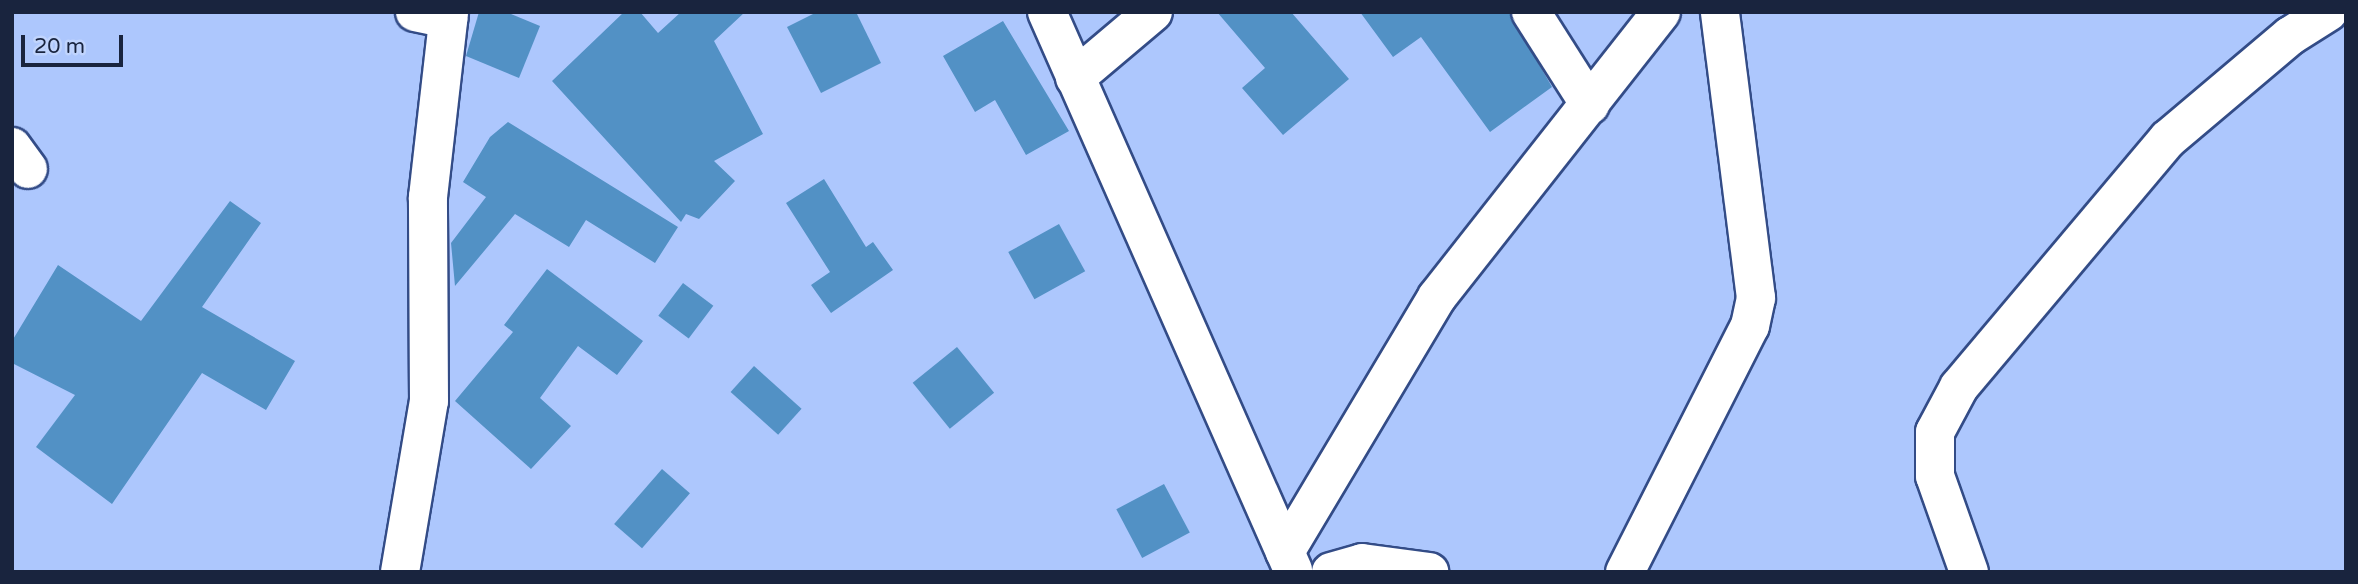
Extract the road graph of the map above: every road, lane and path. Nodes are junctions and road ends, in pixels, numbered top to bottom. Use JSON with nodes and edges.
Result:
{"nodes":[{"id":1,"x":1047,"y":12,"type":"edge"},
{"id":2,"x":1153,"y":12,"type":"edge"},
{"id":3,"x":1531,"y":12,"type":"edge"},
{"id":4,"x":1661,"y":12,"type":"edge"},
{"id":5,"x":1720,"y":12,"type":"edge"},
{"id":6,"x":2328,"y":12,"type":"edge"},
{"id":7,"x":438,"y":15,"type":"edge"},
{"id":8,"x":1075,"y":78,"type":"junction"},
{"id":9,"x":1590,"y":105,"type":"junction"},
{"id":10,"x":1289,"y":562,"type":"edge"},
{"id":11,"x":400,"y":572,"type":"edge"},
{"id":12,"x":1331,"y":572,"type":"edge"},
{"id":13,"x":1429,"y":572,"type":"edge"},
{"id":14,"x":1625,"y":572,"type":"edge"},
{"id":15,"x":1969,"y":572,"type":"edge"}],
"edges":[{"from":1,"to":8,"type":"street"},
{"from":2,"to":8,"type":"street"},
{"from":3,"to":9,"type":"street"},
{"from":4,"to":9,"type":"street"},
{"from":5,"to":14,"type":"street"},
{"from":6,"to":15,"type":"street"},
{"from":7,"to":11,"type":"street"},
{"from":8,"to":10,"type":"street"},
{"from":9,"to":10,"type":"street"},
{"from":12,"to":13,"type":"street"}]}
